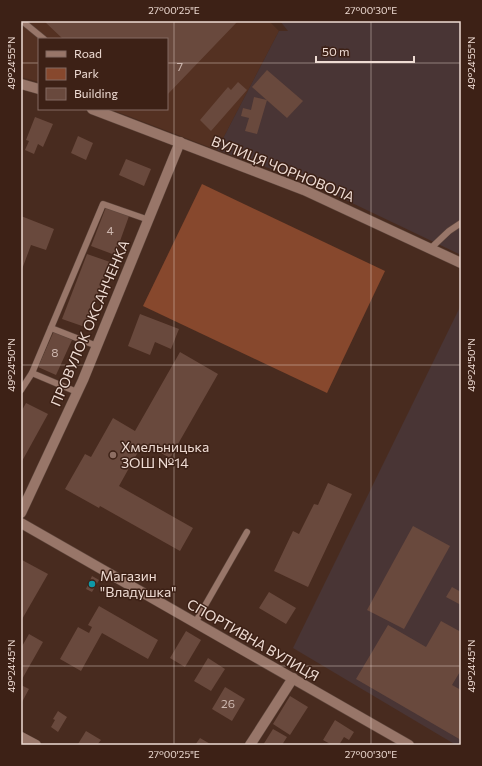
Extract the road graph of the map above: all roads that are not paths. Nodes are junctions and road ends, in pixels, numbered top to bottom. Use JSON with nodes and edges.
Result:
{"nodes":[{"id":1,"x":22,"y":21,"type":"edge"},
{"id":2,"x":43,"y":38,"type":"edge"},
{"id":3,"x":21,"y":84,"type":"edge"},
{"id":4,"x":38,"y":90,"type":"edge"},
{"id":5,"x":95,"y":110,"type":"edge"},
{"id":6,"x":180,"y":142,"type":"junction"},
{"id":7,"x":149,"y":220,"type":"junction"},
{"id":8,"x":461,"y":223,"type":"edge"},
{"id":9,"x":431,"y":248,"type":"junction"},
{"id":10,"x":461,"y":263,"type":"edge"},
{"id":11,"x":51,"y":328,"type":"junction"},
{"id":12,"x":97,"y":346,"type":"junction"},
{"id":13,"x":32,"y":373,"type":"junction"},
{"id":14,"x":21,"y":390,"type":"edge"},
{"id":15,"x":77,"y":392,"type":"junction"},
{"id":16,"x":21,"y":513,"type":"edge"},
{"id":17,"x":21,"y":523,"type":"edge"},
{"id":18,"x":247,"y":532,"type":"dead end"},
{"id":19,"x":195,"y":623,"type":"junction"},
{"id":20,"x":293,"y":678,"type":"junction"},
{"id":21,"x":21,"y":737,"type":"edge"},
{"id":22,"x":36,"y":745,"type":"edge"},
{"id":23,"x":250,"y":745,"type":"edge"},
{"id":24,"x":409,"y":745,"type":"edge"}],
"edges":[{"from":1,"to":2,"type":"lane"},
{"from":3,"to":4,"type":"street"},
{"from":5,"to":6,"type":"street","name":"ВУЛИЦЯ ЧОРНОВОЛА"},
{"from":6,"to":7,"type":"street","name":"ПРОВУЛОК ОКСАНЧЕНКА"},
{"from":6,"to":9,"type":"street","name":"ВУЛИЦЯ ЧОРНОВОЛА"},
{"from":7,"to":11,"type":"lane"},
{"from":7,"to":12,"type":"street","name":"ПРОВУЛОК ОКСАНЧЕНКА"},
{"from":8,"to":9,"type":"lane"},
{"from":9,"to":10,"type":"street","name":"ВУЛИЦЯ ЧОРНОВОЛА"},
{"from":11,"to":12,"type":"lane"},
{"from":11,"to":13,"type":"lane"},
{"from":12,"to":15,"type":"street","name":"ПРОВУЛОК ОКСАНЧЕНКА"},
{"from":13,"to":14,"type":"lane"},
{"from":13,"to":15,"type":"lane"},
{"from":15,"to":16,"type":"street","name":"ПРОВУЛОК ОКСАНЧЕНКА"},
{"from":17,"to":19,"type":"street","name":"СПОРТИВНА ВУЛИЦЯ"},
{"from":18,"to":19,"type":"lane"},
{"from":19,"to":20,"type":"street","name":"СПОРТИВНА ВУЛИЦЯ"},
{"from":20,"to":23,"type":"street"},
{"from":20,"to":24,"type":"street","name":"СПОРТИВНА ВУЛИЦЯ"},
{"from":21,"to":22,"type":"street"}]}
